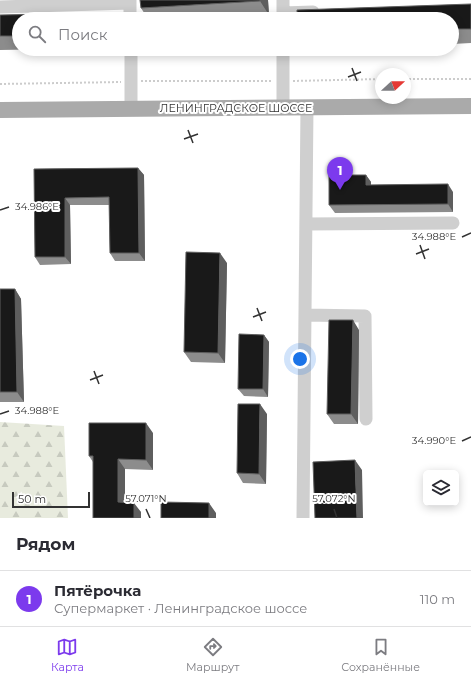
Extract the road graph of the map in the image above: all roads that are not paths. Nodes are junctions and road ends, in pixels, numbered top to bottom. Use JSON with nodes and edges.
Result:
{"nodes":[{"id":1,"x":130,"y":2,"type":"edge"},
{"id":2,"x":0,"y":7,"type":"edge"},
{"id":3,"x":283,"y":11,"type":"edge"},
{"id":4,"x":322,"y":12,"type":"edge"},
{"id":5,"x":131,"y":56,"type":"edge"},
{"id":6,"x":283,"y":56,"type":"edge"},
{"id":7,"x":471,"y":106,"type":"edge"},
{"id":8,"x":307,"y":107,"type":"junction"},
{"id":9,"x":283,"y":108,"type":"junction"},
{"id":10,"x":131,"y":109,"type":"junction"},
{"id":11,"x":0,"y":110,"type":"edge"},
{"id":12,"x":453,"y":223,"type":"dead end"},
{"id":13,"x":306,"y":224,"type":"junction"},
{"id":14,"x":305,"y":315,"type":"junction"},
{"id":15,"x":366,"y":419,"type":"dead end"},
{"id":16,"x":303,"y":518,"type":"edge"}],
"edges":[{"from":1,"to":2,"type":"street"},
{"from":3,"to":4,"type":"street"},
{"from":5,"to":10,"type":"street"},
{"from":6,"to":9,"type":"street"},
{"from":7,"to":8,"type":"main road","name":"ЛЕНИНГРАДСКОЕ ШОССЕ"},
{"from":8,"to":9,"type":"main road","name":"ЛЕНИНГРАДСКОЕ ШОССЕ"},
{"from":8,"to":13,"type":"street"},
{"from":9,"to":10,"type":"main road","name":"ЛЕНИНГРАДСКОЕ ШОССЕ"},
{"from":10,"to":11,"type":"main road","name":"ЛЕНИНГРАДСКОЕ ШОССЕ"},
{"from":12,"to":13,"type":"street"},
{"from":13,"to":14,"type":"street"},
{"from":14,"to":15,"type":"street"},
{"from":14,"to":16,"type":"street"}]}
